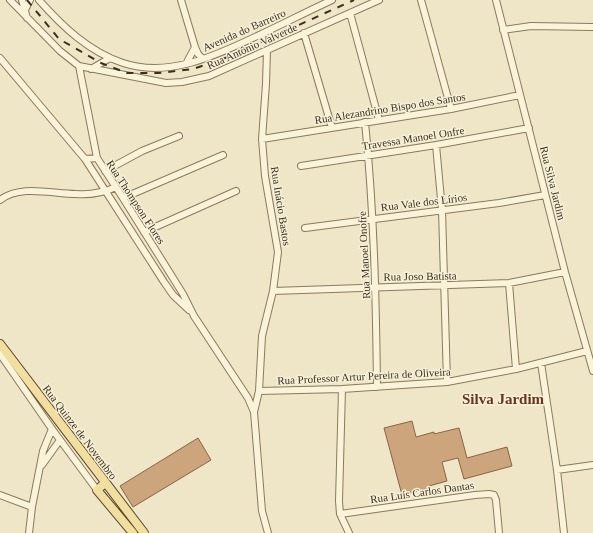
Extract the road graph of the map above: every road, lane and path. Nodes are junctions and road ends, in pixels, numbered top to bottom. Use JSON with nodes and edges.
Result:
{"nodes":[{"id":1,"x":10,"y":0,"type":"edge"},
{"id":2,"x":22,"y":0,"type":"edge"},
{"id":3,"x":30,"y":0,"type":"edge"},
{"id":4,"x":38,"y":0,"type":"edge"},
{"id":5,"x":181,"y":0,"type":"edge"},
{"id":6,"x":330,"y":0,"type":"edge"},
{"id":7,"x":379,"y":0,"type":"edge"},
{"id":8,"x":421,"y":0,"type":"edge"},
{"id":9,"x":496,"y":0,"type":"edge"},
{"id":10,"x":25,"y":10,"type":"junction"},
{"id":11,"x":350,"y":13,"type":"junction"},
{"id":12,"x":27,"y":18,"type":"junction"},
{"id":13,"x":592,"y":27,"type":"edge"},
{"id":14,"x":503,"y":30,"type":"junction"},
{"id":15,"x":304,"y":33,"type":"junction"},
{"id":16,"x":195,"y":47,"type":"junction"},
{"id":17,"x":267,"y":50,"type":"junction"},
{"id":18,"x":0,"y":58,"type":"edge"},
{"id":19,"x":110,"y":58,"type":"junction"},
{"id":20,"x":203,"y":59,"type":"junction"},
{"id":21,"x":186,"y":64,"type":"junction"},
{"id":22,"x":79,"y":66,"type":"junction"},
{"id":23,"x":91,"y":70,"type":"junction"},
{"id":24,"x":520,"y":95,"type":"junction"},
{"id":25,"x":451,"y":109,"type":"junction"},
{"id":26,"x":379,"y":120,"type":"junction"},
{"id":27,"x":365,"y":122,"type":"junction"},
{"id":28,"x":332,"y":128,"type":"junction"},
{"id":29,"x":529,"y":128,"type":"junction"},
{"id":30,"x":179,"y":136,"type":"dead end"},
{"id":31,"x":262,"y":138,"type":"junction"},
{"id":32,"x":436,"y":145,"type":"junction"},
{"id":33,"x":224,"y":155,"type":"dead end"},
{"id":34,"x":368,"y":156,"type":"junction"},
{"id":35,"x":97,"y":158,"type":"junction"},
{"id":36,"x":85,"y":159,"type":"junction"},
{"id":37,"x":301,"y":166,"type":"dead end"},
{"id":38,"x":105,"y":171,"type":"junction"},
{"id":39,"x":116,"y":187,"type":"junction"},
{"id":40,"x":106,"y":191,"type":"junction"},
{"id":41,"x":236,"y":191,"type":"dead end"},
{"id":42,"x":546,"y":195,"type":"junction"},
{"id":43,"x":123,"y":198,"type":"junction"},
{"id":44,"x":0,"y":200,"type":"edge"},
{"id":45,"x":442,"y":210,"type":"junction"},
{"id":46,"x":372,"y":219,"type":"junction"},
{"id":47,"x":305,"y":228,"type":"dead end"},
{"id":48,"x":145,"y":234,"type":"junction"},
{"id":49,"x":138,"y":241,"type":"junction"},
{"id":50,"x":565,"y":272,"type":"junction"},
{"id":51,"x":509,"y":283,"type":"junction"},
{"id":52,"x":444,"y":285,"type":"junction"},
{"id":53,"x":376,"y":287,"type":"junction"},
{"id":54,"x":273,"y":291,"type":"junction"},
{"id":55,"x":194,"y":316,"type":"junction"},
{"id":56,"x":0,"y":344,"type":"edge"},
{"id":57,"x":587,"y":351,"type":"junction"},
{"id":58,"x":0,"y":354,"type":"edge"},
{"id":59,"x":541,"y":363,"type":"junction"},
{"id":60,"x":516,"y":369,"type":"junction"},
{"id":61,"x":593,"y":371,"type":"edge"},
{"id":62,"x":447,"y":382,"type":"junction"},
{"id":63,"x":377,"y":387,"type":"junction"},
{"id":64,"x":342,"y":389,"type":"junction"},
{"id":65,"x":259,"y":391,"type":"junction"},
{"id":66,"x":254,"y":412,"type":"junction"},
{"id":67,"x":52,"y":429,"type":"junction"},
{"id":68,"x":60,"y":440,"type":"junction"},
{"id":69,"x":593,"y":465,"type":"edge"},
{"id":70,"x":41,"y":466,"type":"junction"},
{"id":71,"x":557,"y":470,"type":"junction"},
{"id":72,"x":105,"y":483,"type":"junction"},
{"id":73,"x":97,"y":490,"type":"junction"},
{"id":74,"x":0,"y":495,"type":"edge"},
{"id":75,"x":32,"y":507,"type":"junction"},
{"id":76,"x":126,"y":510,"type":"junction"},
{"id":77,"x":340,"y":514,"type":"junction"},
{"id":78,"x":119,"y":516,"type":"junction"},
{"id":79,"x":28,"y":533,"type":"edge"},
{"id":80,"x":133,"y":533,"type":"edge"},
{"id":81,"x":144,"y":533,"type":"edge"},
{"id":82,"x":268,"y":533,"type":"edge"},
{"id":83,"x":349,"y":533,"type":"edge"},
{"id":84,"x":498,"y":533,"type":"edge"},
{"id":85,"x":564,"y":533,"type":"edge"}],
"edges":[{"from":1,"to":12,"type":"street","name":"Rua Antônio Valverde"},
{"from":2,"to":10,"type":"street"},
{"from":3,"to":10,"type":"street"},
{"from":4,"to":19,"type":"street","name":"Avenida do Barreiro"},
{"from":5,"to":16,"type":"street"},
{"from":6,"to":20,"type":"street","name":"Avenida do Barreiro"},
{"from":7,"to":11,"type":"street","name":"Rua Antônio Valverde"},
{"from":8,"to":25,"type":"street"},
{"from":9,"to":14,"type":"street","name":"Rua Silva Jardim"},
{"from":10,"to":12,"type":"street"},
{"from":11,"to":15,"type":"street","name":"Rua Antônio Valverde"},
{"from":11,"to":26,"type":"street"},
{"from":12,"to":22,"type":"street","name":"Rua Antônio Valverde"},
{"from":13,"to":14,"type":"street"},
{"from":14,"to":24,"type":"street","name":"Rua Silva Jardim"},
{"from":15,"to":17,"type":"street","name":"Rua Antônio Valverde"},
{"from":15,"to":28,"type":"street"},
{"from":16,"to":20,"type":"street"},
{"from":16,"to":21,"type":"street"},
{"from":17,"to":23,"type":"street","name":"Rua Antônio Valverde"},
{"from":17,"to":31,"type":"street","name":"Rua Inácio Bastos"},
{"from":18,"to":36,"type":"street","name":"Rua Thompson Flores"},
{"from":19,"to":21,"type":"street","name":"Avenida do Barreiro"},
{"from":19,"to":23,"type":"street"},
{"from":20,"to":21,"type":"street","name":"Avenida do Barreiro"},
{"from":22,"to":23,"type":"street","name":"Rua Antônio Valverde"},
{"from":22,"to":35,"type":"street","name":"Rua Thompson Flores"},
{"from":24,"to":25,"type":"street","name":"Rua Alezandrino Bispo dos Santos"},
{"from":24,"to":29,"type":"street","name":"Rua Silva Jardim"},
{"from":25,"to":26,"type":"street","name":"Rua Alezandrino Bispo dos Santos"},
{"from":26,"to":27,"type":"street","name":"Rua Alezandrino Bispo dos Santos"},
{"from":27,"to":28,"type":"street","name":"Rua Alezandrino Bispo dos Santos"},
{"from":27,"to":34,"type":"street","name":"Rua Manoel Onofre"},
{"from":28,"to":31,"type":"street","name":"Rua Alezandrino Bispo dos Santos"},
{"from":29,"to":32,"type":"street","name":"Travessa Manoel Onfre"},
{"from":29,"to":42,"type":"street","name":"Rua Silva Jardim"},
{"from":30,"to":38,"type":"street"},
{"from":31,"to":54,"type":"street","name":"Rua Inácio Bastos"},
{"from":32,"to":34,"type":"street","name":"Travessa Manoel Onfre"},
{"from":32,"to":45,"type":"street"},
{"from":33,"to":43,"type":"street"},
{"from":34,"to":37,"type":"street","name":"Travessa Manoel Onfre"},
{"from":34,"to":46,"type":"street","name":"Rua Manoel Onofre"},
{"from":35,"to":36,"type":"street"},
{"from":35,"to":38,"type":"street","name":"Rua Thompson Flores"},
{"from":36,"to":40,"type":"street","name":"Rua Thompson Flores"},
{"from":38,"to":39,"type":"street","name":"Rua Thompson Flores"},
{"from":39,"to":40,"type":"street"},
{"from":39,"to":43,"type":"street","name":"Rua Thompson Flores"},
{"from":40,"to":44,"type":"street"},
{"from":40,"to":49,"type":"street","name":"Rua Thompson Flores"},
{"from":41,"to":48,"type":"street"},
{"from":42,"to":45,"type":"street","name":"Rua Vale dos Lírios"},
{"from":42,"to":50,"type":"street","name":"Rua Silva Jardim"},
{"from":43,"to":48,"type":"street","name":"Rua Thompson Flores"},
{"from":45,"to":46,"type":"street","name":"Rua Vale dos Lírios"},
{"from":45,"to":52,"type":"street"},
{"from":46,"to":47,"type":"street","name":"Rua Vale dos Lírios"},
{"from":46,"to":53,"type":"street","name":"Rua Manoel Onofre"},
{"from":48,"to":49,"type":"street"},
{"from":48,"to":55,"type":"street","name":"Rua Thompson Flores"},
{"from":49,"to":55,"type":"street","name":"Rua Thompson Flores"},
{"from":50,"to":51,"type":"street","name":"Rua Joso Batista"},
{"from":50,"to":57,"type":"street","name":"Rua Silva Jardim"},
{"from":51,"to":52,"type":"street","name":"Rua Joso Batista"},
{"from":51,"to":60,"type":"street"},
{"from":52,"to":53,"type":"street","name":"Rua Joso Batista"},
{"from":52,"to":62,"type":"street"},
{"from":53,"to":54,"type":"street","name":"Rua Joso Batista"},
{"from":53,"to":63,"type":"street","name":"Rua Manoel Onofre"},
{"from":54,"to":65,"type":"street","name":"Rua Inácio Bastos"},
{"from":55,"to":66,"type":"street","name":"Rua Thompson Flores"},
{"from":56,"to":72,"type":"main road","name":"Rua Quinze de Novembro"},
{"from":57,"to":59,"type":"street","name":"Rua Professor Artur Pereira de Oliveira"},
{"from":57,"to":61,"type":"street","name":"Rua Silva Jardim"},
{"from":58,"to":67,"type":"street"},
{"from":59,"to":60,"type":"street","name":"Rua Professor Artur Pereira de Oliveira"},
{"from":59,"to":71,"type":"street"},
{"from":60,"to":62,"type":"street","name":"Rua Professor Artur Pereira de Oliveira"},
{"from":62,"to":63,"type":"street","name":"Rua Professor Artur Pereira de Oliveira"},
{"from":63,"to":64,"type":"street","name":"Rua Professor Artur Pereira de Oliveira"},
{"from":64,"to":65,"type":"street","name":"Rua Professor Artur Pereira de Oliveira"},
{"from":64,"to":77,"type":"street"},
{"from":65,"to":66,"type":"street","name":"Rua Inácio Bastos"},
{"from":66,"to":82,"type":"street","name":"Rua Thompson Flores"},
{"from":67,"to":68,"type":"street"},
{"from":67,"to":70,"type":"street"},
{"from":68,"to":70,"type":"street"},
{"from":68,"to":73,"type":"street"},
{"from":69,"to":71,"type":"street"},
{"from":70,"to":75,"type":"street"},
{"from":71,"to":85,"type":"street"},
{"from":72,"to":73,"type":"main road"},
{"from":72,"to":76,"type":"main road","name":"Rua Quinze de Novembro"},
{"from":73,"to":78,"type":"main road","name":"Rua Quinze de Novembro"},
{"from":74,"to":75,"type":"street"},
{"from":75,"to":79,"type":"street"},
{"from":76,"to":78,"type":"main road"},
{"from":76,"to":81,"type":"main road","name":"Rua Quinze de Novembro"},
{"from":77,"to":83,"type":"street"},
{"from":77,"to":84,"type":"street","name":"Rua Luís Carlos Dantas"},
{"from":78,"to":80,"type":"main road","name":"Rua Quinze de Novembro"}]}
